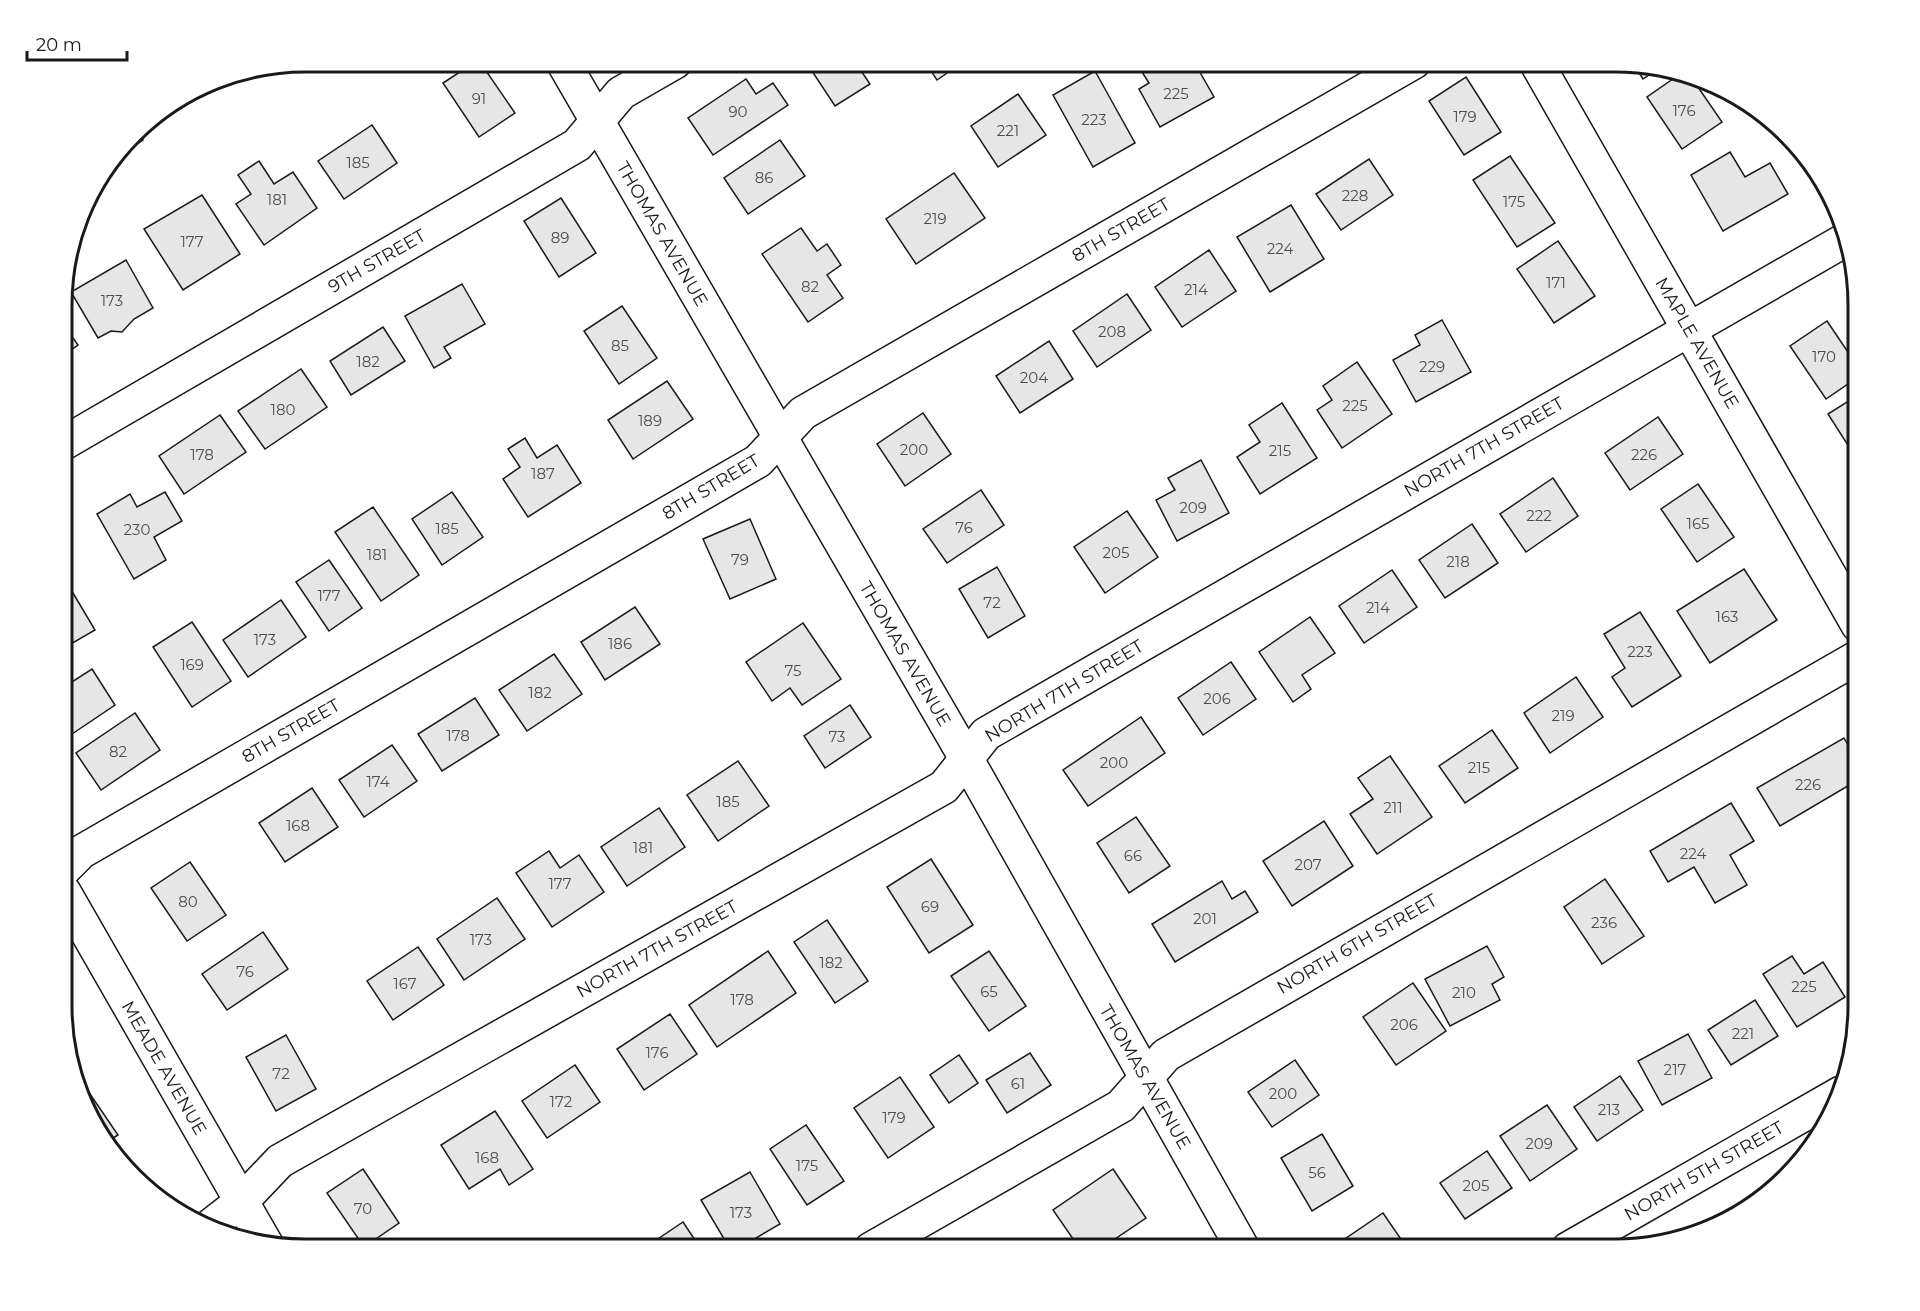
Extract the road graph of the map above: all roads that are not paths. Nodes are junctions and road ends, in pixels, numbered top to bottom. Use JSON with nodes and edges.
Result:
{"nodes":[{"id":1,"x":569,"y":72,"type":"edge"},
{"id":2,"x":658,"y":72,"type":"edge"},
{"id":3,"x":1397,"y":72,"type":"edge"},
{"id":4,"x":1542,"y":72,"type":"edge"},
{"id":5,"x":597,"y":121,"type":"junction"},
{"id":6,"x":1840,"y":243,"type":"edge"},
{"id":7,"x":1689,"y":329,"type":"junction"},
{"id":8,"x":72,"y":438,"type":"edge"},
{"id":9,"x":780,"y":440,"type":"junction"},
{"id":10,"x":1848,"y":607,"type":"edge"},
{"id":11,"x":1848,"y":663,"type":"edge"},
{"id":12,"x":966,"y":758,"type":"junction"},
{"id":13,"x":72,"y":862,"type":"edge"},
{"id":14,"x":72,"y":906,"type":"edge"},
{"id":15,"x":1145,"y":1078,"type":"junction"},
{"id":16,"x":1828,"y":1101,"type":"edge"},
{"id":17,"x":241,"y":1202,"type":"junction"},
{"id":18,"x":216,"y":1221,"type":"edge"},
{"id":19,"x":261,"y":1235,"type":"edge"},
{"id":20,"x":888,"y":1239,"type":"edge"},
{"id":21,"x":1237,"y":1239,"type":"edge"},
{"id":22,"x":1587,"y":1239,"type":"edge"}],
"edges":[{"from":1,"to":5,"type":"street","name":"THOMAS AVENUE"},
{"from":2,"to":5,"type":"street","name":"9TH STREET"},
{"from":3,"to":9,"type":"street","name":"8TH STREET"},
{"from":4,"to":7,"type":"street","name":"MAPLE AVENUE"},
{"from":5,"to":8,"type":"street","name":"9TH STREET"},
{"from":5,"to":9,"type":"street","name":"THOMAS AVENUE"},
{"from":6,"to":7,"type":"street","name":"NORTH 7TH STREET"},
{"from":7,"to":10,"type":"street","name":"MAPLE AVENUE"},
{"from":7,"to":12,"type":"street","name":"NORTH 7TH STREET"},
{"from":9,"to":12,"type":"street","name":"THOMAS AVENUE"},
{"from":9,"to":13,"type":"street","name":"8TH STREET"},
{"from":11,"to":15,"type":"street","name":"NORTH 6TH STREET"},
{"from":12,"to":15,"type":"street","name":"THOMAS AVENUE"},
{"from":12,"to":17,"type":"street","name":"NORTH 7TH STREET"},
{"from":14,"to":17,"type":"street","name":"MEADE AVENUE"},
{"from":15,"to":20,"type":"street","name":"NORTH 6TH STREET"},
{"from":15,"to":21,"type":"street","name":"THOMAS AVENUE"},
{"from":16,"to":22,"type":"street","name":"NORTH 5TH STREET"},
{"from":17,"to":18,"type":"street","name":"NORTH 7TH STREET"},
{"from":17,"to":19,"type":"street","name":"MEADE AVENUE"}]}
